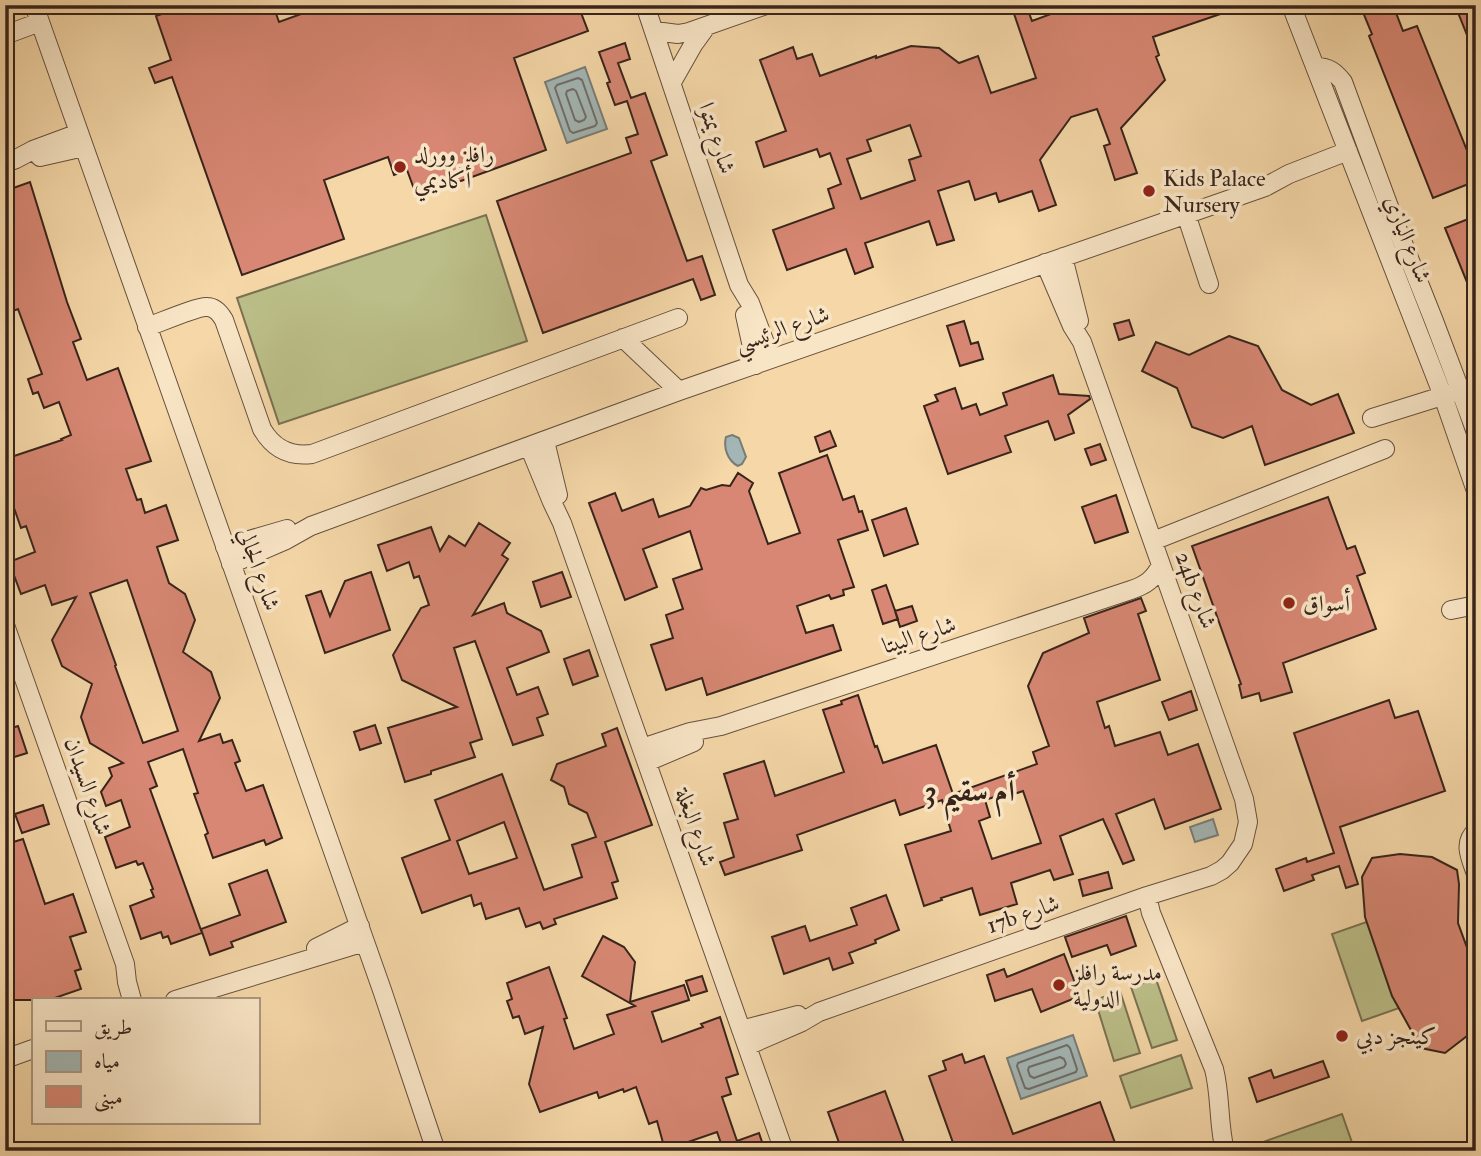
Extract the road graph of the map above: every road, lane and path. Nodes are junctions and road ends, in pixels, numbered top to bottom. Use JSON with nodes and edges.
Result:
{"nodes":[{"id":1,"x":645,"y":5,"type":"edge"},
{"id":2,"x":766,"y":5,"type":"edge"},
{"id":3,"x":1291,"y":5,"type":"edge"},
{"id":4,"x":37,"y":14,"type":"edge"},
{"id":5,"x":706,"y":27,"type":"junction"},
{"id":6,"x":655,"y":31,"type":"junction"},
{"id":7,"x":5,"y":36,"type":"edge"},
{"id":8,"x":1316,"y":67,"type":"junction"},
{"id":9,"x":672,"y":82,"type":"junction"},
{"id":10,"x":81,"y":140,"type":"junction"},
{"id":11,"x":1350,"y":157,"type":"junction"},
{"id":12,"x":10,"y":161,"type":"edge"},
{"id":13,"x":1186,"y":214,"type":"junction"},
{"id":14,"x":1387,"y":227,"type":"junction"},
{"id":15,"x":1063,"y":257,"type":"junction"},
{"id":16,"x":1045,"y":262,"type":"junction"},
{"id":17,"x":1209,"y":284,"type":"dead end"},
{"id":18,"x":677,"y":318,"type":"dead end"},
{"id":19,"x":148,"y":327,"type":"junction"},
{"id":20,"x":623,"y":338,"type":"junction"},
{"id":21,"x":1082,"y":342,"type":"junction"},
{"id":22,"x":763,"y":362,"type":"junction"},
{"id":23,"x":679,"y":391,"type":"junction"},
{"id":24,"x":1461,"y":391,"type":"junction"},
{"id":25,"x":1443,"y":396,"type":"junction"},
{"id":26,"x":1372,"y":418,"type":"dead end"},
{"id":27,"x":1476,"y":432,"type":"edge"},
{"id":28,"x":537,"y":444,"type":"junction"},
{"id":29,"x":1385,"y":449,"type":"dead end"},
{"id":30,"x":1476,"y":491,"type":"edge"},
{"id":31,"x":1153,"y":541,"type":"junction"},
{"id":32,"x":228,"y":555,"type":"junction"},
{"id":33,"x":1161,"y":565,"type":"junction"},
{"id":34,"x":1131,"y":590,"type":"junction"},
{"id":35,"x":1476,"y":606,"type":"edge"},
{"id":36,"x":1177,"y":610,"type":"junction"},
{"id":37,"x":1451,"y":610,"type":"dead end"},
{"id":38,"x":5,"y":625,"type":"edge"},
{"id":39,"x":645,"y":755,"type":"junction"},
{"id":40,"x":1476,"y":831,"type":"edge"},
{"id":41,"x":1237,"y":854,"type":"joint"},
{"id":42,"x":1476,"y":874,"type":"edge"},
{"id":43,"x":1147,"y":896,"type":"junction"},
{"id":44,"x":362,"y":934,"type":"junction"},
{"id":45,"x":125,"y":964,"type":"junction"},
{"id":46,"x":131,"y":998,"type":"edge"},
{"id":47,"x":143,"y":998,"type":"edge"},
{"id":48,"x":181,"y":998,"type":"edge"},
{"id":49,"x":744,"y":1038,"type":"junction"},
{"id":50,"x":32,"y":1049,"type":"edge"},
{"id":51,"x":5,"y":1059,"type":"edge"},
{"id":52,"x":436,"y":1151,"type":"edge"},
{"id":53,"x":784,"y":1151,"type":"edge"},
{"id":54,"x":1225,"y":1151,"type":"edge"}],
"edges":[{"from":1,"to":6,"type":"street","name":"شارع يمتوا"},
{"from":2,"to":5,"type":"street"},
{"from":3,"to":8,"type":"street","name":"شارع اليازي"},
{"from":4,"to":7,"type":"street"},
{"from":4,"to":10,"type":"street","name":"شارع الجالي"},
{"from":5,"to":6,"type":"street"},
{"from":5,"to":9,"type":"street"},
{"from":6,"to":9,"type":"street","name":"شارع يمتوا"},
{"from":8,"to":11,"type":"street","name":"شارع اليازي"},
{"from":8,"to":14,"type":"street"},
{"from":9,"to":22,"type":"street","name":"شارع يمتوا"},
{"from":10,"to":12,"type":"street"},
{"from":10,"to":19,"type":"street","name":"شارع الجالي"},
{"from":11,"to":13,"type":"street","name":"شارع الرئيسي"},
{"from":11,"to":14,"type":"street","name":"شارع اليازي"},
{"from":13,"to":15,"type":"street","name":"شارع الرئيسي"},
{"from":13,"to":17,"type":"street"},
{"from":14,"to":24,"type":"street"},
{"from":14,"to":25,"type":"street","name":"شارع اليازي"},
{"from":15,"to":16,"type":"street","name":"شارع الرئيسي"},
{"from":15,"to":21,"type":"street","name":"24b شارع"},
{"from":16,"to":21,"type":"street","name":"24b شارع"},
{"from":16,"to":22,"type":"street","name":"شارع الرئيسي"},
{"from":18,"to":20,"type":"street"},
{"from":19,"to":20,"type":"street"},
{"from":19,"to":32,"type":"street","name":"شارع الجالي"},
{"from":20,"to":23,"type":"street"},
{"from":21,"to":31,"type":"street","name":"24b شارع"},
{"from":22,"to":23,"type":"street","name":"شارع الرئيسي"},
{"from":23,"to":28,"type":"street","name":"شارع الرئيسي"},
{"from":24,"to":25,"type":"street"},
{"from":24,"to":27,"type":"street"},
{"from":25,"to":26,"type":"street"},
{"from":25,"to":30,"type":"street","name":"شارع اليازي"},
{"from":28,"to":32,"type":"street","name":"شارع الرئيسي"},
{"from":28,"to":39,"type":"street","name":"شارع البغلة"},
{"from":29,"to":31,"type":"street"},
{"from":31,"to":33,"type":"street","name":"24b شارع"},
{"from":32,"to":44,"type":"street","name":"شارع الجالي"},
{"from":33,"to":34,"type":"street","name":"شارع البيتا"},
{"from":33,"to":36,"type":"street","name":"24b شارع"},
{"from":34,"to":36,"type":"street"},
{"from":34,"to":39,"type":"street","name":"شارع البيتا"},
{"from":35,"to":37,"type":"street"},
{"from":36,"to":41,"type":"street","name":"24b شارع"},
{"from":38,"to":45,"type":"street","name":"شارع السيدان"},
{"from":39,"to":49,"type":"street","name":"شارع البغلة"},
{"from":40,"to":42,"type":"street"},
{"from":41,"to":43,"type":"street","name":"17b شارع"},
{"from":43,"to":49,"type":"street","name":"17b شارع"},
{"from":43,"to":54,"type":"street"},
{"from":44,"to":48,"type":"street"},
{"from":44,"to":52,"type":"street","name":"شارع الجالي"},
{"from":45,"to":46,"type":"street","name":"شارع السيدان"},
{"from":45,"to":47,"type":"street","name":"شارع السيدان"},
{"from":49,"to":53,"type":"street","name":"شارع البغلة"},
{"from":50,"to":51,"type":"street"}]}
